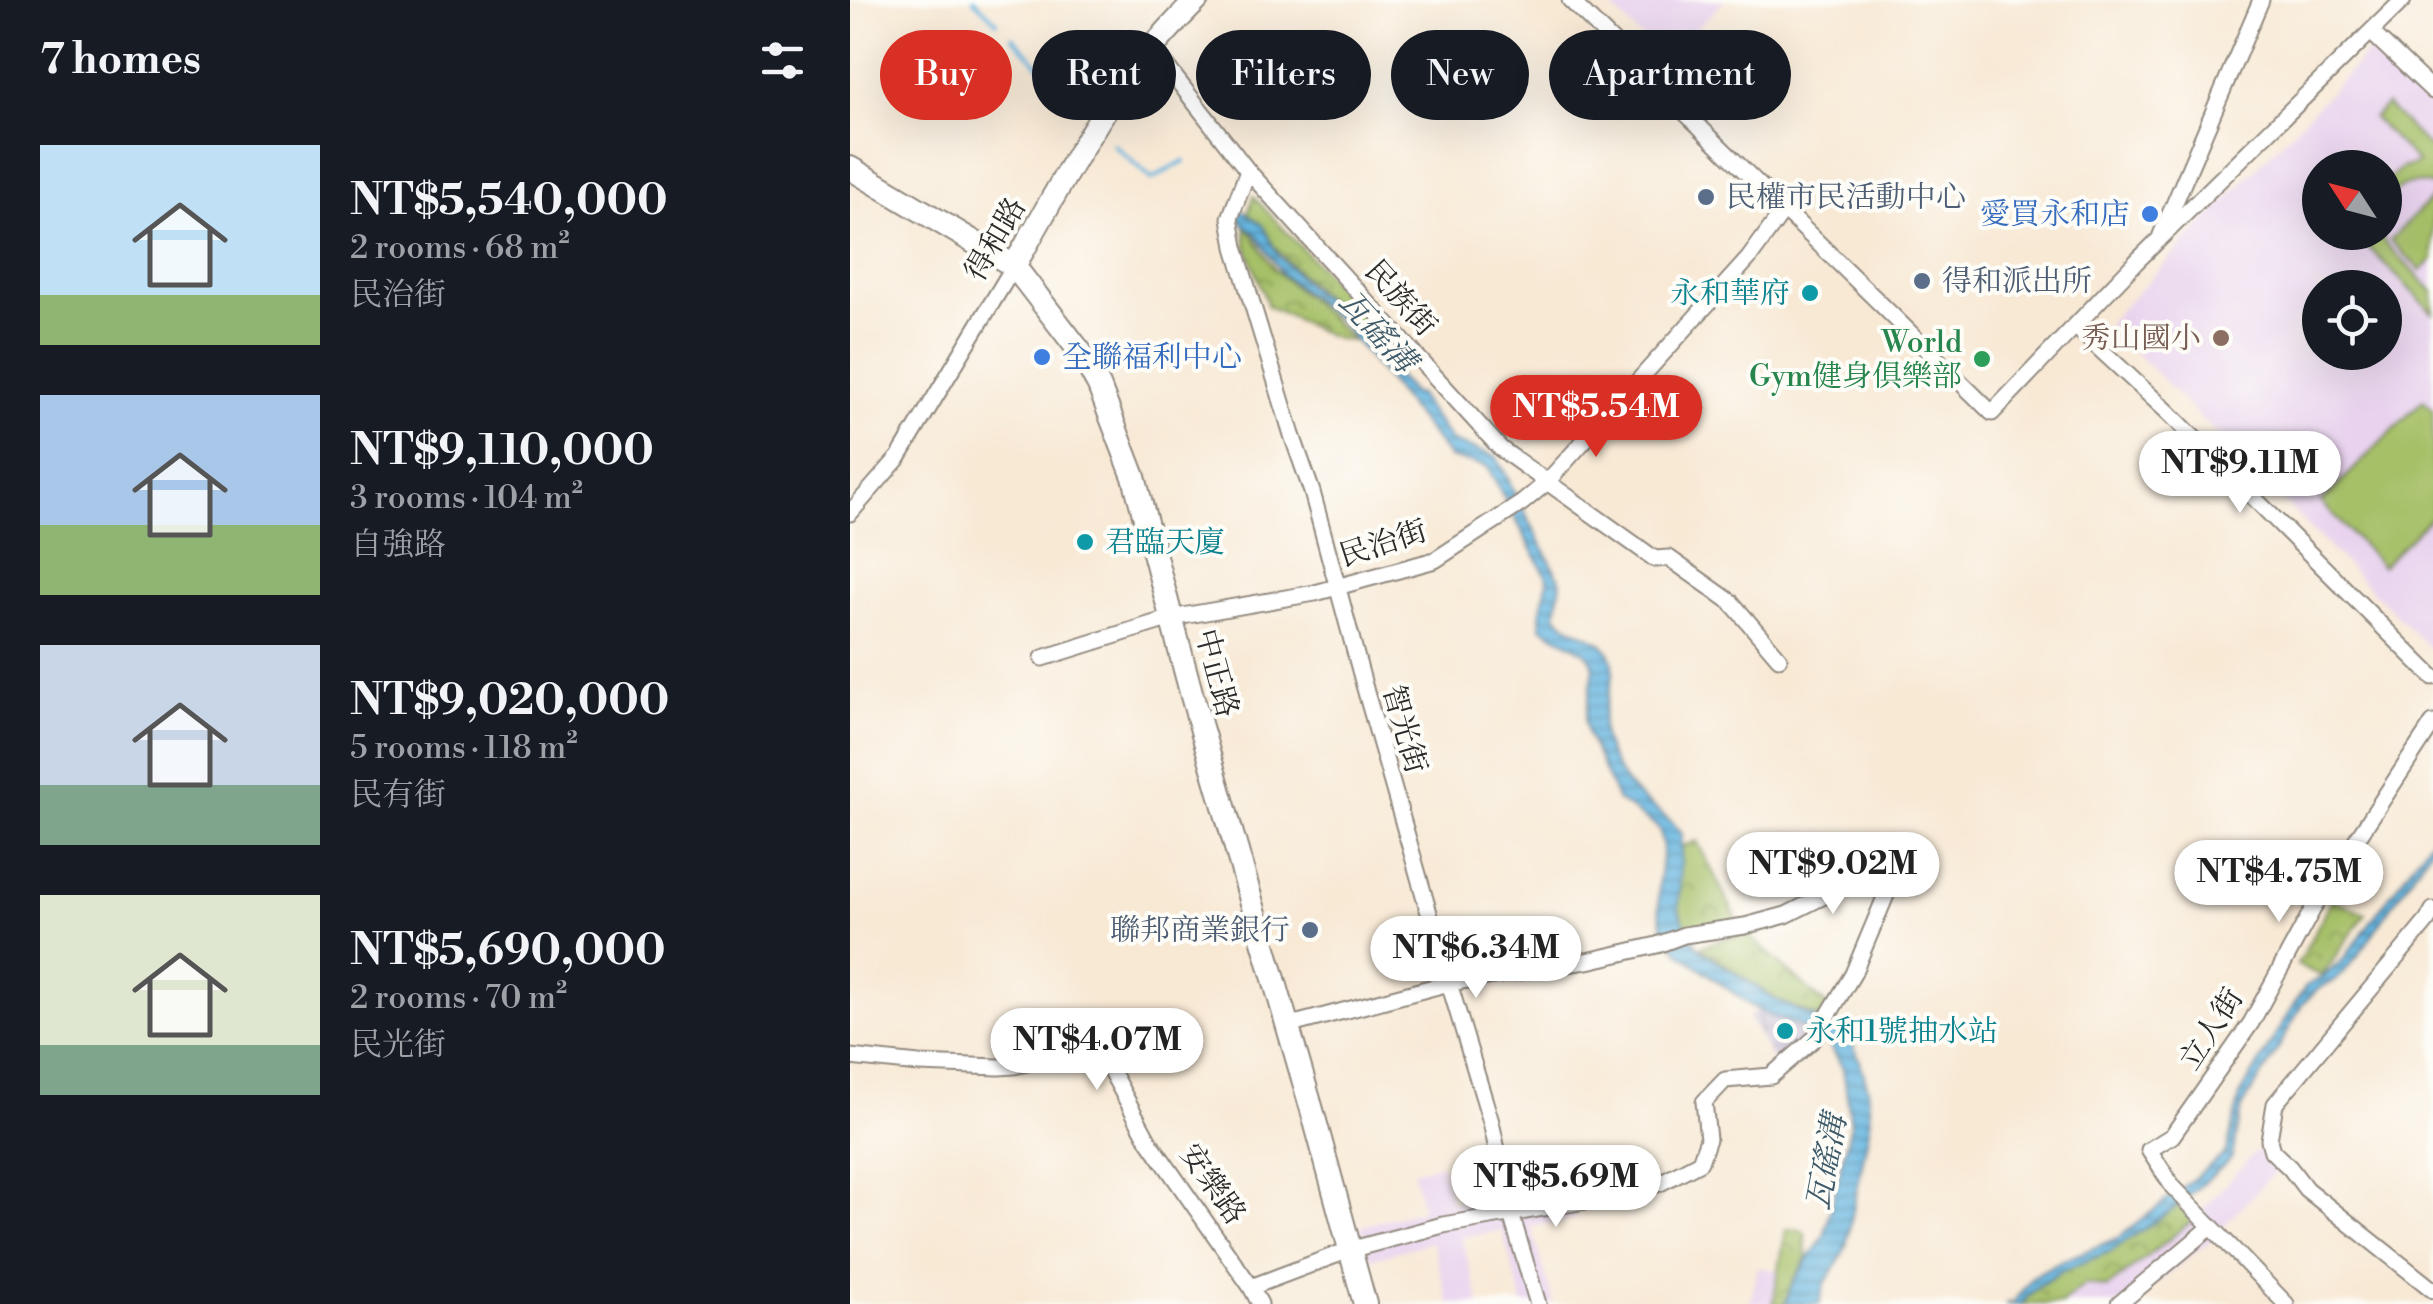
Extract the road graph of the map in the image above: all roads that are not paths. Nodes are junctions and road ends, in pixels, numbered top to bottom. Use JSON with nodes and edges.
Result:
{"nodes":[{"id":1,"x":1197,"y":0,"type":"edge"},
{"id":2,"x":1570,"y":0,"type":"edge"},
{"id":3,"x":2261,"y":0,"type":"edge"},
{"id":4,"x":2403,"y":0,"type":"edge"},
{"id":5,"x":1170,"y":30,"type":"edge"},
{"id":6,"x":2371,"y":32,"type":"junction"},
{"id":7,"x":1176,"y":79,"type":"edge"},
{"id":8,"x":2433,"y":91,"type":"edge"},
{"id":9,"x":1099,"y":120,"type":"edge"},
{"id":10,"x":850,"y":168,"type":"edge"},
{"id":11,"x":1248,"y":171,"type":"junction"},
{"id":12,"x":1784,"y":210,"type":"junction"},
{"id":13,"x":2157,"y":244,"type":"junction"},
{"id":14,"x":1014,"y":266,"type":"junction"},
{"id":15,"x":2075,"y":326,"type":"junction"},
{"id":16,"x":1546,"y":483,"type":"junction"},
{"id":17,"x":850,"y":513,"type":"edge"},
{"id":18,"x":1336,"y":587,"type":"junction"},
{"id":19,"x":1170,"y":618,"type":"junction"},
{"id":20,"x":1043,"y":658,"type":"dead end"},
{"id":21,"x":1778,"y":658,"type":"dead end"},
{"id":22,"x":2433,"y":677,"type":"edge"},
{"id":23,"x":2433,"y":723,"type":"edge"},
{"id":24,"x":2433,"y":910,"type":"edge"},
{"id":25,"x":1448,"y":983,"type":"junction"},
{"id":26,"x":1287,"y":1026,"type":"junction"},
{"id":27,"x":850,"y":1057,"type":"edge"},
{"id":28,"x":1510,"y":1214,"type":"junction"},
{"id":29,"x":2210,"y":1227,"type":"junction"},
{"id":30,"x":1350,"y":1250,"type":"junction"},
{"id":31,"x":1252,"y":1287,"type":"junction"},
{"id":32,"x":2433,"y":1290,"type":"edge"},
{"id":33,"x":1260,"y":1304,"type":"edge"},
{"id":34,"x":1365,"y":1304,"type":"edge"},
{"id":35,"x":1538,"y":1304,"type":"edge"},
{"id":36,"x":2119,"y":1304,"type":"edge"},
{"id":37,"x":2286,"y":1304,"type":"edge"}],
"edges":[{"from":1,"to":5,"type":"street","name":"得和路"},
{"from":2,"to":12,"type":"street"},
{"from":3,"to":13,"type":"street"},
{"from":4,"to":6,"type":"street"},
{"from":6,"to":8,"type":"street"},
{"from":6,"to":13,"type":"street"},
{"from":7,"to":11,"type":"street","name":"民族街"},
{"from":9,"to":14,"type":"street","name":"得和路"},
{"from":10,"to":14,"type":"street","name":"中正路"},
{"from":11,"to":16,"type":"street","name":"民族街"},
{"from":11,"to":18,"type":"street","name":"智光街"},
{"from":12,"to":15,"type":"street"},
{"from":12,"to":16,"type":"street","name":"民治街"},
{"from":13,"to":15,"type":"street"},
{"from":14,"to":17,"type":"street","name":"得和路"},
{"from":14,"to":19,"type":"street","name":"中正路"},
{"from":15,"to":22,"type":"street"},
{"from":16,"to":18,"type":"street","name":"民治街"},
{"from":16,"to":21,"type":"street","name":"民族街"},
{"from":18,"to":19,"type":"street","name":"民治街"},
{"from":18,"to":25,"type":"street","name":"智光街"},
{"from":19,"to":20,"type":"street","name":"民治街"},
{"from":19,"to":26,"type":"street","name":"中正路"},
{"from":23,"to":29,"type":"street","name":"立人街"},
{"from":24,"to":32,"type":"street"},
{"from":25,"to":26,"type":"street"},
{"from":25,"to":28,"type":"street","name":"智光街"},
{"from":25,"to":28,"type":"street"},
{"from":26,"to":30,"type":"street","name":"中正路"},
{"from":27,"to":31,"type":"street","name":"安樂路"},
{"from":28,"to":30,"type":"street"},
{"from":28,"to":35,"type":"street","name":"智光街"},
{"from":29,"to":36,"type":"street"},
{"from":29,"to":37,"type":"street"},
{"from":30,"to":31,"type":"street"},
{"from":30,"to":34,"type":"street","name":"中正路"},
{"from":31,"to":33,"type":"street","name":"安樂路"}]}
